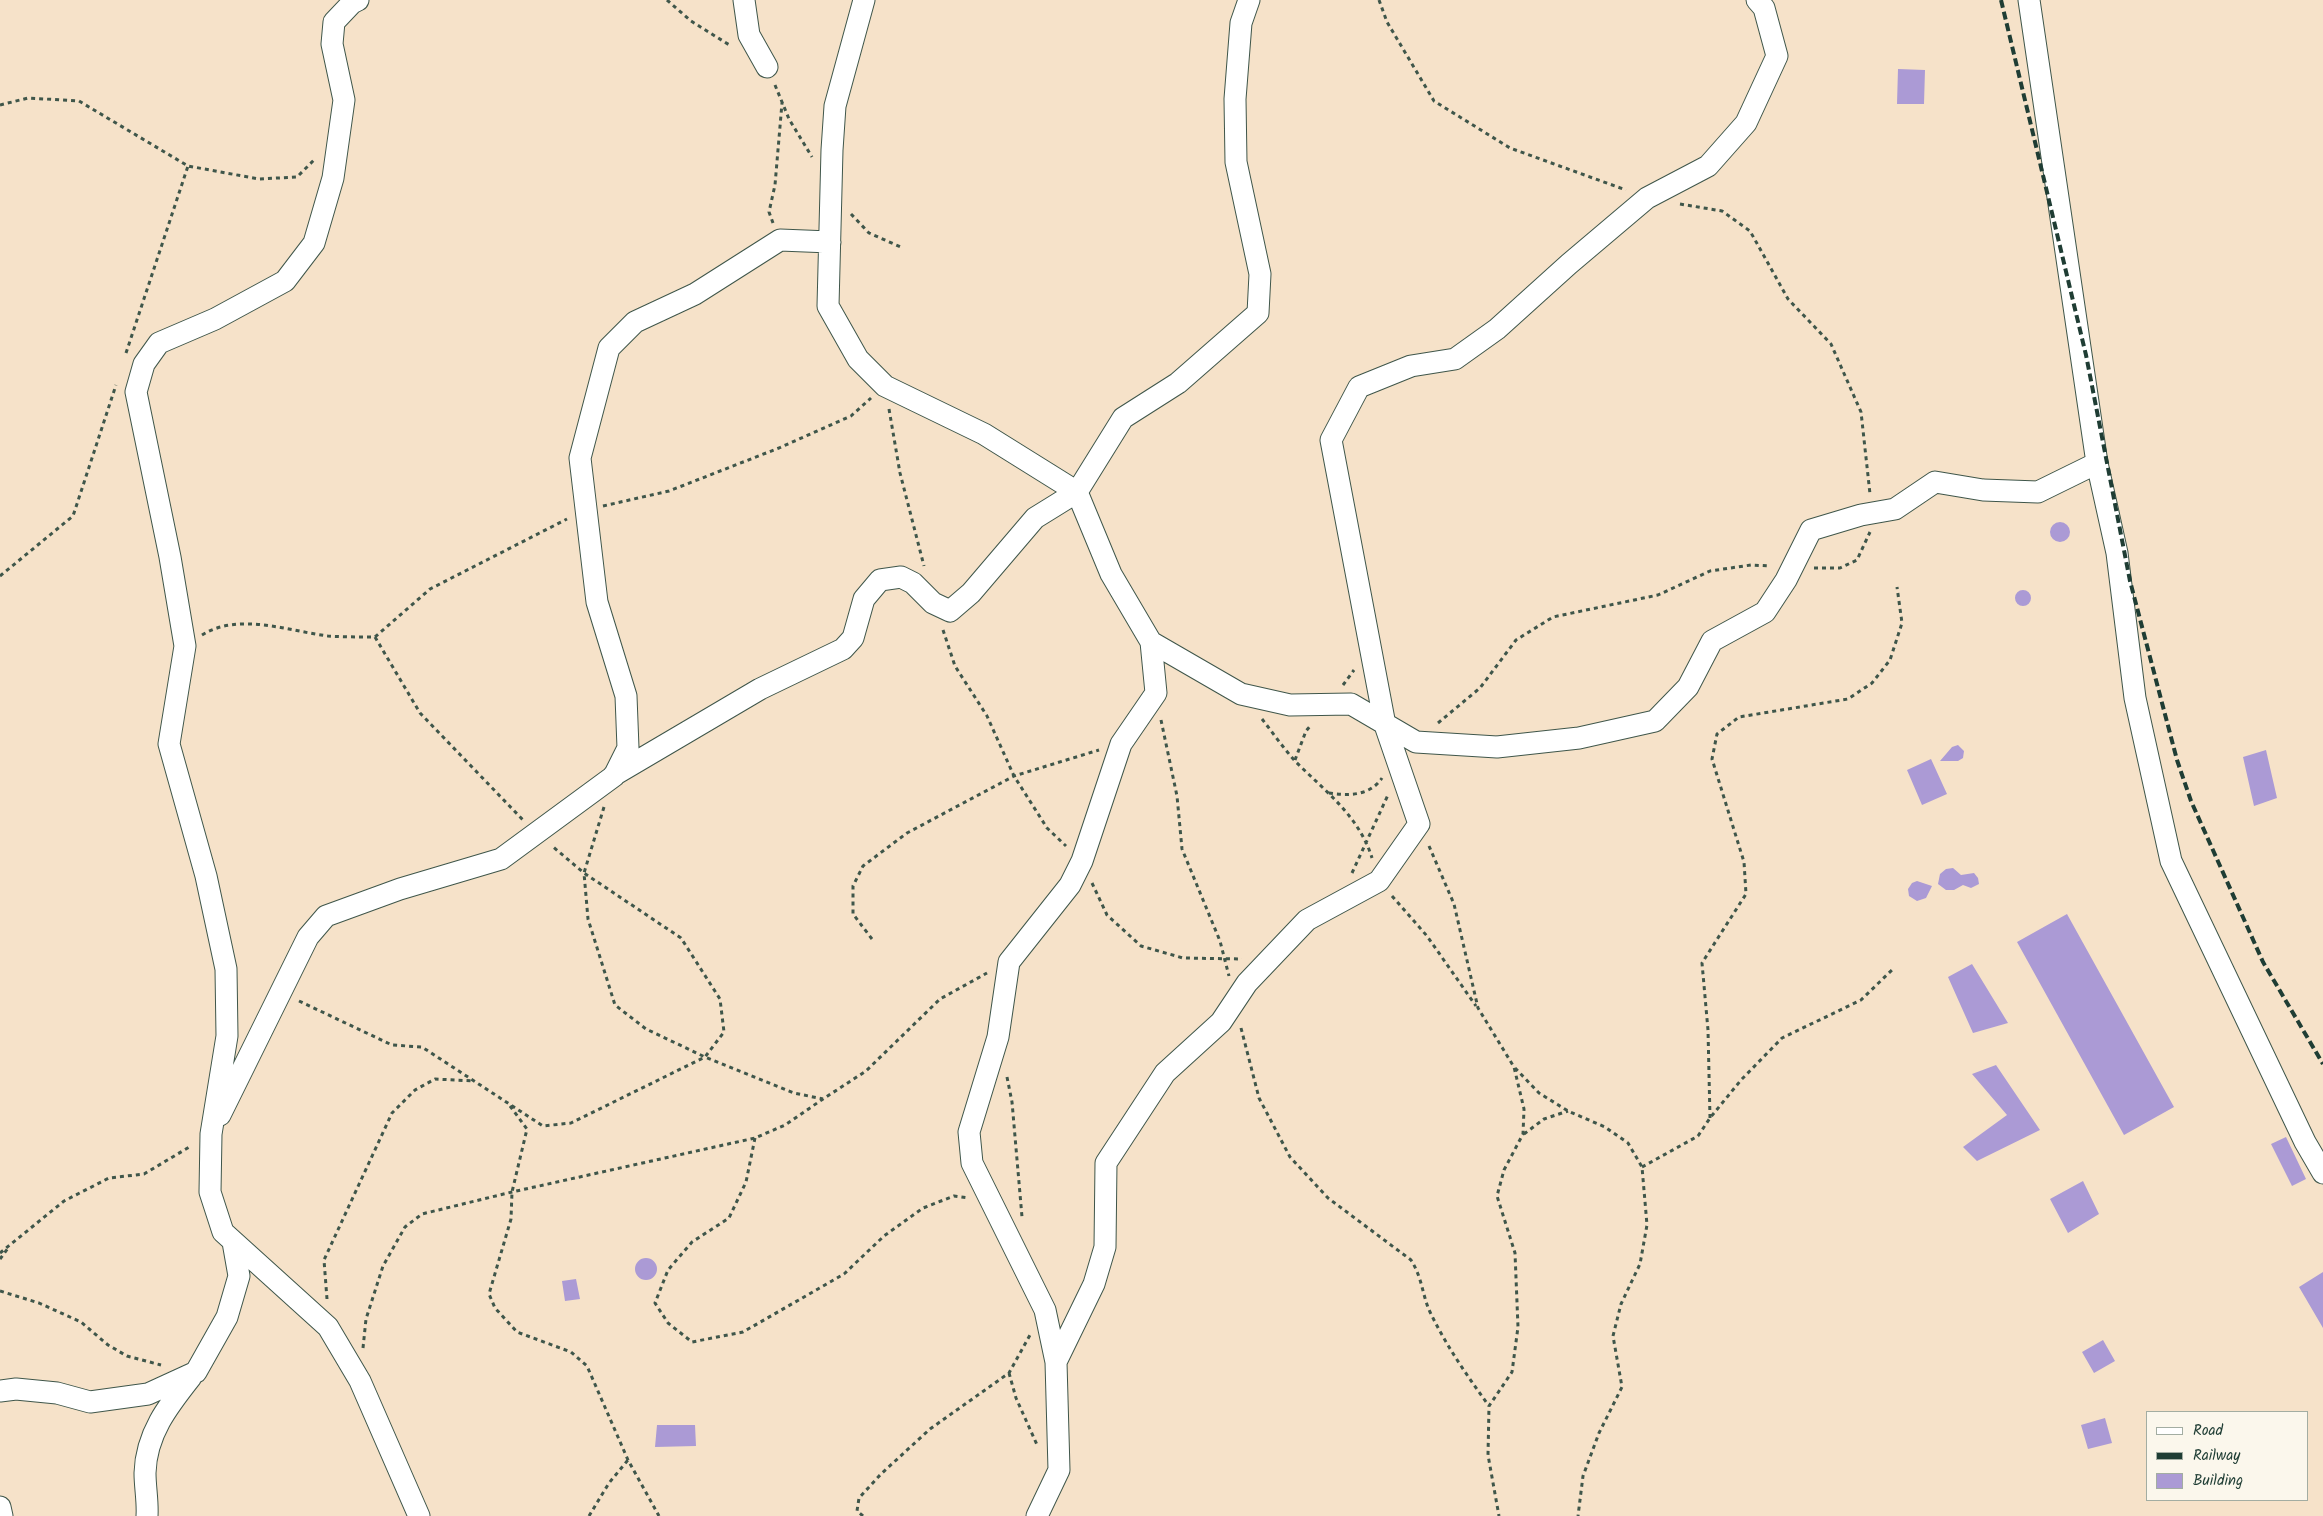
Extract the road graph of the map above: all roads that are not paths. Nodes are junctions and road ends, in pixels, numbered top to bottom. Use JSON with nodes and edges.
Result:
{"nodes":[{"id":1,"x":358,"y":0,"type":"edge"},
{"id":2,"x":744,"y":0,"type":"edge"},
{"id":3,"x":864,"y":0,"type":"edge"},
{"id":4,"x":1249,"y":0,"type":"edge"},
{"id":5,"x":1757,"y":0,"type":"edge"},
{"id":6,"x":2030,"y":0,"type":"edge"},
{"id":7,"x":767,"y":67,"type":"dead end"},
{"id":8,"x":830,"y":242,"type":"junction"},
{"id":9,"x":2097,"y":463,"type":"junction"},
{"id":10,"x":1077,"y":492,"type":"junction"},
{"id":11,"x":1151,"y":642,"type":"junction"},
{"id":12,"x":1385,"y":725,"type":"junction"},
{"id":13,"x":614,"y":776,"type":"junction"},
{"id":14,"x":211,"y":1134,"type":"junction"},
{"id":15,"x":2323,"y":1173,"type":"edge"},
{"id":16,"x":233,"y":1242,"type":"junction"},
{"id":17,"x":1056,"y":1362,"type":"junction"},
{"id":18,"x":196,"y":1372,"type":"junction"},
{"id":19,"x":0,"y":1391,"type":"edge"},
{"id":20,"x":0,"y":1507,"type":"edge"},
{"id":21,"x":2,"y":1516,"type":"edge"},
{"id":22,"x":148,"y":1516,"type":"edge"},
{"id":23,"x":419,"y":1516,"type":"edge"},
{"id":24,"x":1036,"y":1516,"type":"edge"}],
"edges":[{"from":1,"to":14,"type":"street"},
{"from":2,"to":7,"type":"street"},
{"from":3,"to":8,"type":"street"},
{"from":4,"to":10,"type":"street"},
{"from":5,"to":12,"type":"street"},
{"from":6,"to":9,"type":"street"},
{"from":8,"to":10,"type":"street"},
{"from":8,"to":13,"type":"street"},
{"from":9,"to":12,"type":"street"},
{"from":9,"to":15,"type":"street"},
{"from":10,"to":11,"type":"street"},
{"from":10,"to":13,"type":"street"},
{"from":11,"to":12,"type":"street"},
{"from":11,"to":17,"type":"street"},
{"from":12,"to":17,"type":"street"},
{"from":13,"to":14,"type":"street"},
{"from":14,"to":16,"type":"street"},
{"from":16,"to":18,"type":"street"},
{"from":16,"to":23,"type":"street"},
{"from":17,"to":24,"type":"street"},
{"from":18,"to":19,"type":"street"},
{"from":18,"to":22,"type":"street"},
{"from":20,"to":21,"type":"street"}]}
